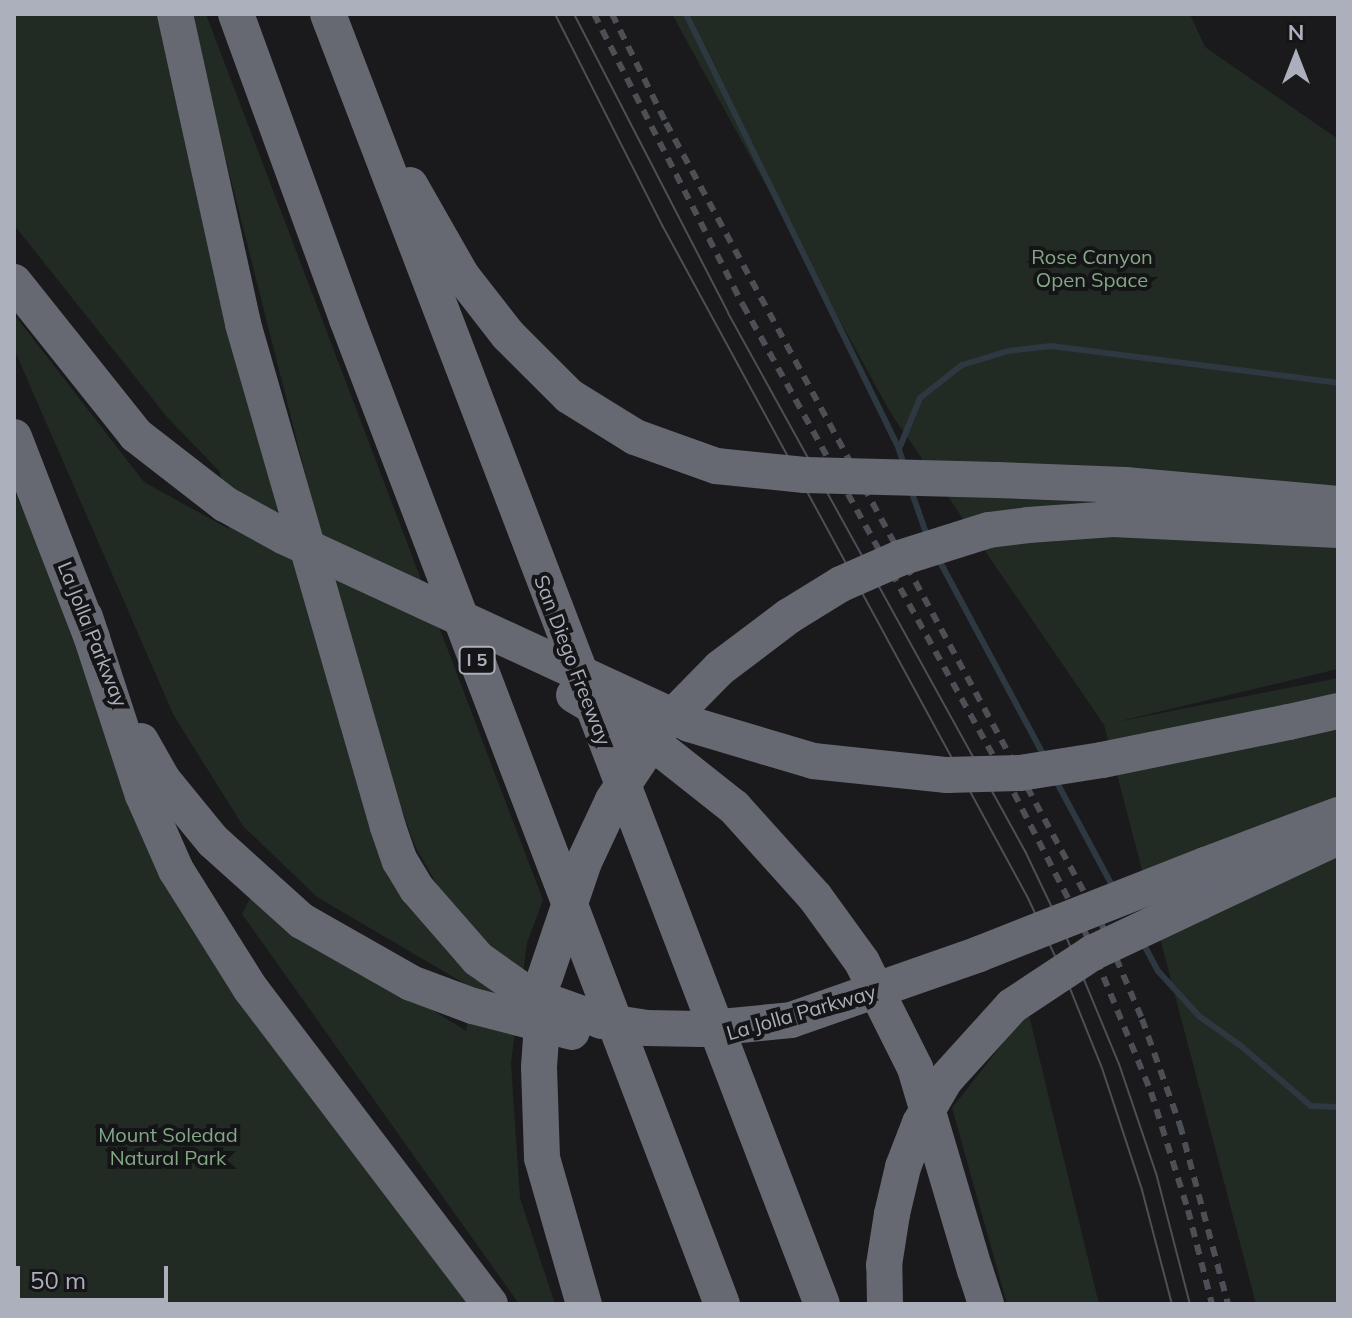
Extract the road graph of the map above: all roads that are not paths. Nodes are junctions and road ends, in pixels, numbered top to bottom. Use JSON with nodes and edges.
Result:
{"nodes":[{"id":1,"x":175,"y":14,"type":"edge"},
{"id":2,"x":236,"y":14,"type":"edge"},
{"id":3,"x":328,"y":14,"type":"edge"},
{"id":4,"x":348,"y":74,"type":"junction"},
{"id":5,"x":14,"y":282,"type":"edge"},
{"id":6,"x":14,"y":437,"type":"edge"},
{"id":7,"x":1338,"y":504,"type":"edge"},
{"id":8,"x":1338,"y":530,"type":"edge"},
{"id":9,"x":383,"y":583,"type":"junction"},
{"id":10,"x":85,"y":617,"type":"junction"},
{"id":11,"x":1338,"y":711,"type":"edge"},
{"id":12,"x":1338,"y":815,"type":"edge"},
{"id":13,"x":1338,"y":837,"type":"edge"},
{"id":14,"x":791,"y":1020,"type":"junction"},
{"id":15,"x":490,"y":1304,"type":"edge"},
{"id":16,"x":584,"y":1304,"type":"edge"},
{"id":17,"x":722,"y":1304,"type":"edge"},
{"id":18,"x":822,"y":1304,"type":"edge"},
{"id":19,"x":885,"y":1304,"type":"edge"},
{"id":20,"x":986,"y":1304,"type":"edge"}],
"edges":[{"from":1,"to":14,"type":"highway","bridge":true},
{"from":2,"to":17,"type":"highway","number":"I 5"},
{"from":3,"to":4,"type":"highway","name":"San Diego Freeway"},
{"from":4,"to":7,"type":"highway","bridge":true},
{"from":4,"to":18,"type":"highway","name":"San Diego Freeway"},
{"from":5,"to":9,"type":"highway","bridge":true},
{"from":6,"to":10,"type":"highway","name":"La Jolla Parkway"},
{"from":8,"to":16,"type":"highway","bridge":true},
{"from":9,"to":11,"type":"highway","bridge":true},
{"from":9,"to":20,"type":"highway","bridge":true},
{"from":10,"to":14,"type":"highway","name":"La Jolla Parkway","bridge":true},
{"from":10,"to":15,"type":"highway"},
{"from":12,"to":14,"type":"highway","name":"La Jolla Parkway","bridge":true},
{"from":13,"to":19,"type":"highway","bridge":true}]}
